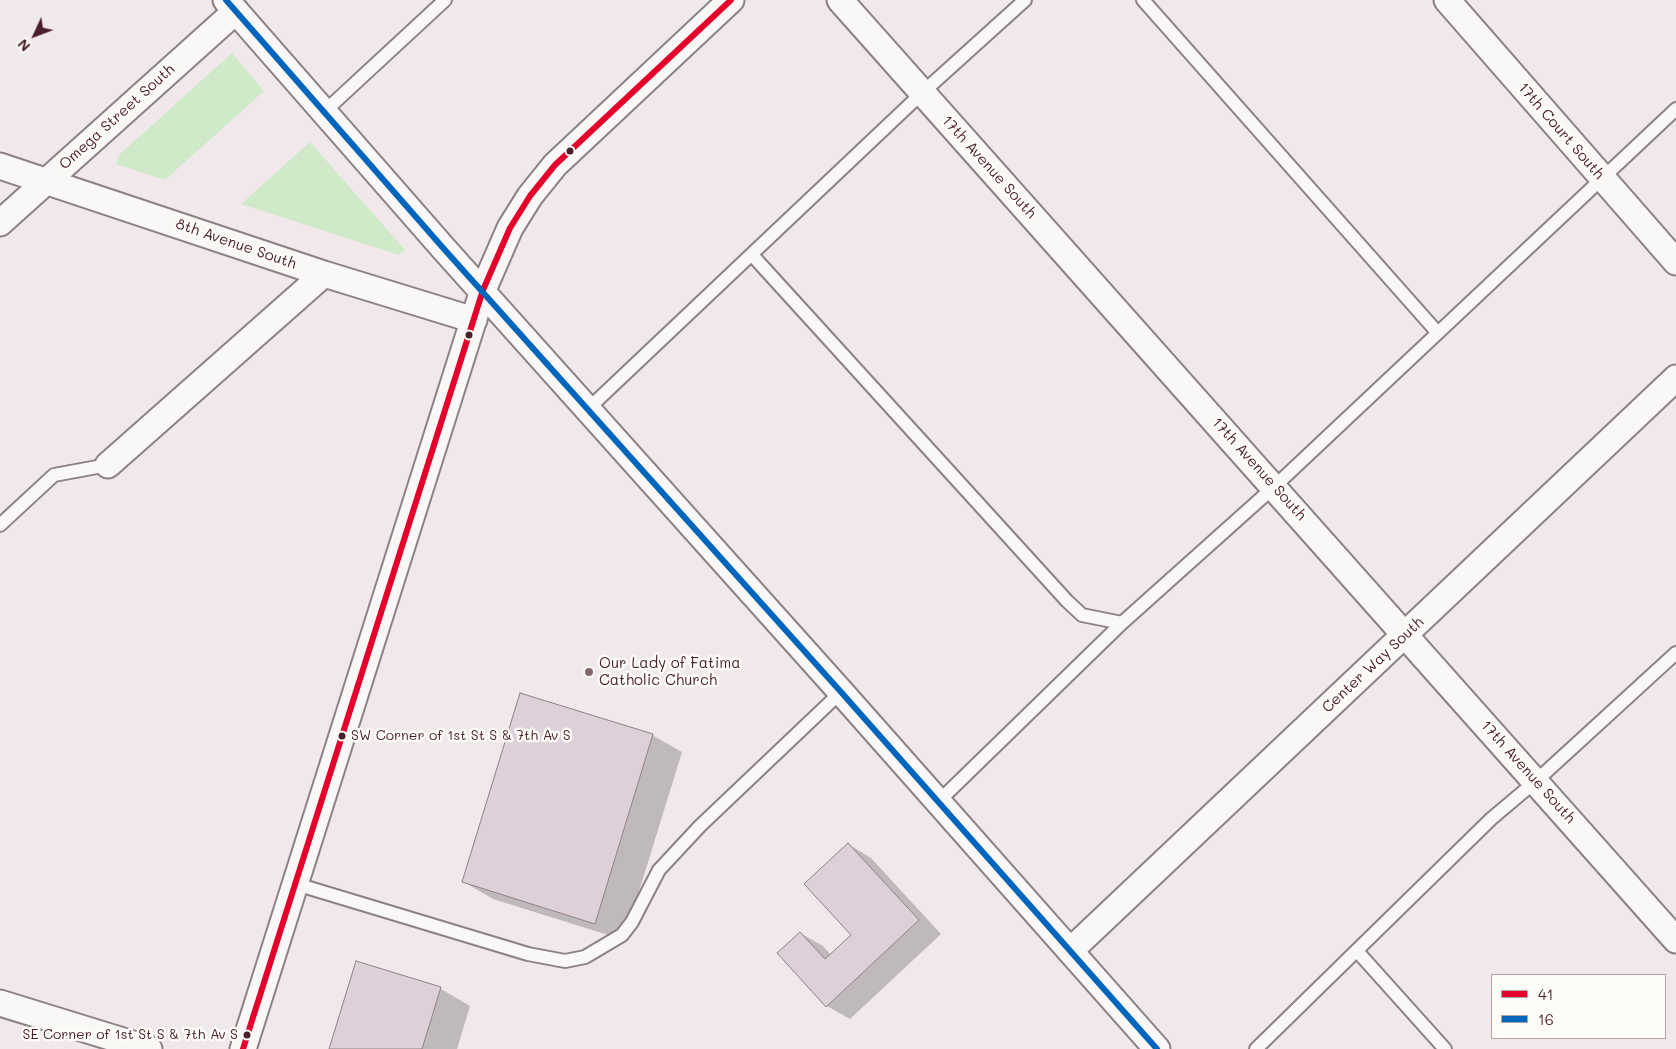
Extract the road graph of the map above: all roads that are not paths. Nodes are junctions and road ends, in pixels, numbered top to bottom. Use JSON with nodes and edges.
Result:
{"nodes":[{"id":1,"x":445,"y":0,"type":"edge"},
{"id":2,"x":731,"y":0,"type":"edge"},
{"id":3,"x":840,"y":0,"type":"edge"},
{"id":4,"x":1025,"y":0,"type":"edge"},
{"id":5,"x":1144,"y":0,"type":"edge"},
{"id":6,"x":1447,"y":0,"type":"edge"},
{"id":7,"x":231,"y":6,"type":"edge"},
{"id":8,"x":922,"y":93,"type":"junction"},
{"id":9,"x":1676,"y":109,"type":"edge"},
{"id":10,"x":324,"y":112,"type":"junction"},
{"id":11,"x":0,"y":166,"type":"edge"},
{"id":12,"x":1602,"y":178,"type":"junction"},
{"id":13,"x":46,"y":180,"type":"junction"},
{"id":14,"x":0,"y":223,"type":"edge"},
{"id":15,"x":752,"y":256,"type":"junction"},
{"id":16,"x":1676,"y":262,"type":"edge"},
{"id":17,"x":324,"y":274,"type":"junction"},
{"id":18,"x":483,"y":290,"type":"junction"},
{"id":19,"x":474,"y":320,"type":"junction"},
{"id":20,"x":1437,"y":332,"type":"junction"},
{"id":21,"x":1676,"y":378,"type":"edge"},
{"id":22,"x":588,"y":409,"type":"junction"},
{"id":23,"x":108,"y":465,"type":"joint"},
{"id":24,"x":1274,"y":486,"type":"junction"},
{"id":25,"x":0,"y":525,"type":"edge"},
{"id":26,"x":1122,"y":623,"type":"junction"},
{"id":27,"x":1405,"y":634,"type":"junction"},
{"id":28,"x":1676,"y":653,"type":"edge"},
{"id":29,"x":842,"y":692,"type":"junction"},
{"id":30,"x":1536,"y":781,"type":"junction"},
{"id":31,"x":938,"y":802,"type":"junction"},
{"id":32,"x":296,"y":884,"type":"junction"},
{"id":33,"x":1676,"y":940,"type":"edge"},
{"id":34,"x":1070,"y":951,"type":"junction"},
{"id":35,"x":1357,"y":951,"type":"junction"},
{"id":36,"x":0,"y":1003,"type":"edge"},
{"id":37,"x":149,"y":1049,"type":"edge"},
{"id":38,"x":243,"y":1049,"type":"edge"},
{"id":39,"x":1157,"y":1049,"type":"edge"},
{"id":40,"x":1256,"y":1049,"type":"edge"},
{"id":41,"x":1444,"y":1049,"type":"edge"}],
"edges":[{"from":1,"to":10,"type":"lane"},
{"from":2,"to":18,"type":"street"},
{"from":3,"to":8,"type":"street","name":"17th Avenue South"},
{"from":4,"to":8,"type":"lane"},
{"from":5,"to":20,"type":"lane"},
{"from":6,"to":12,"type":"street","name":"17th Court South"},
{"from":7,"to":10,"type":"street"},
{"from":7,"to":13,"type":"street","name":"Omega Street South"},
{"from":8,"to":15,"type":"lane"},
{"from":8,"to":24,"type":"street","name":"17th Avenue South"},
{"from":9,"to":12,"type":"lane"},
{"from":10,"to":18,"type":"street"},
{"from":11,"to":13,"type":"street","name":"8th Avenue South"},
{"from":12,"to":16,"type":"street","name":"17th Court South"},
{"from":12,"to":20,"type":"lane"},
{"from":13,"to":14,"type":"street","name":"Omega Street South"},
{"from":13,"to":17,"type":"street","name":"8th Avenue South"},
{"from":15,"to":22,"type":"lane"},
{"from":15,"to":26,"type":"lane"},
{"from":17,"to":19,"type":"street","name":"8th Avenue South"},
{"from":17,"to":23,"type":"street"},
{"from":18,"to":19,"type":"street"},
{"from":18,"to":22,"type":"street"},
{"from":19,"to":32,"type":"street"},
{"from":20,"to":24,"type":"lane"},
{"from":21,"to":27,"type":"street","name":"Center Way South"},
{"from":22,"to":29,"type":"street"},
{"from":23,"to":25,"type":"lane"},
{"from":24,"to":26,"type":"lane"},
{"from":24,"to":27,"type":"street","name":"17th Avenue South"},
{"from":26,"to":31,"type":"lane"},
{"from":27,"to":30,"type":"street","name":"17th Avenue South"},
{"from":27,"to":34,"type":"street","name":"Center Way South"},
{"from":28,"to":30,"type":"lane"},
{"from":29,"to":31,"type":"street"},
{"from":29,"to":32,"type":"lane"},
{"from":30,"to":33,"type":"street","name":"17th Avenue South"},
{"from":30,"to":35,"type":"lane"},
{"from":31,"to":34,"type":"street"},
{"from":32,"to":38,"type":"street"},
{"from":34,"to":39,"type":"street"},
{"from":35,"to":40,"type":"lane"},
{"from":35,"to":41,"type":"lane"},
{"from":36,"to":37,"type":"street"}]}
